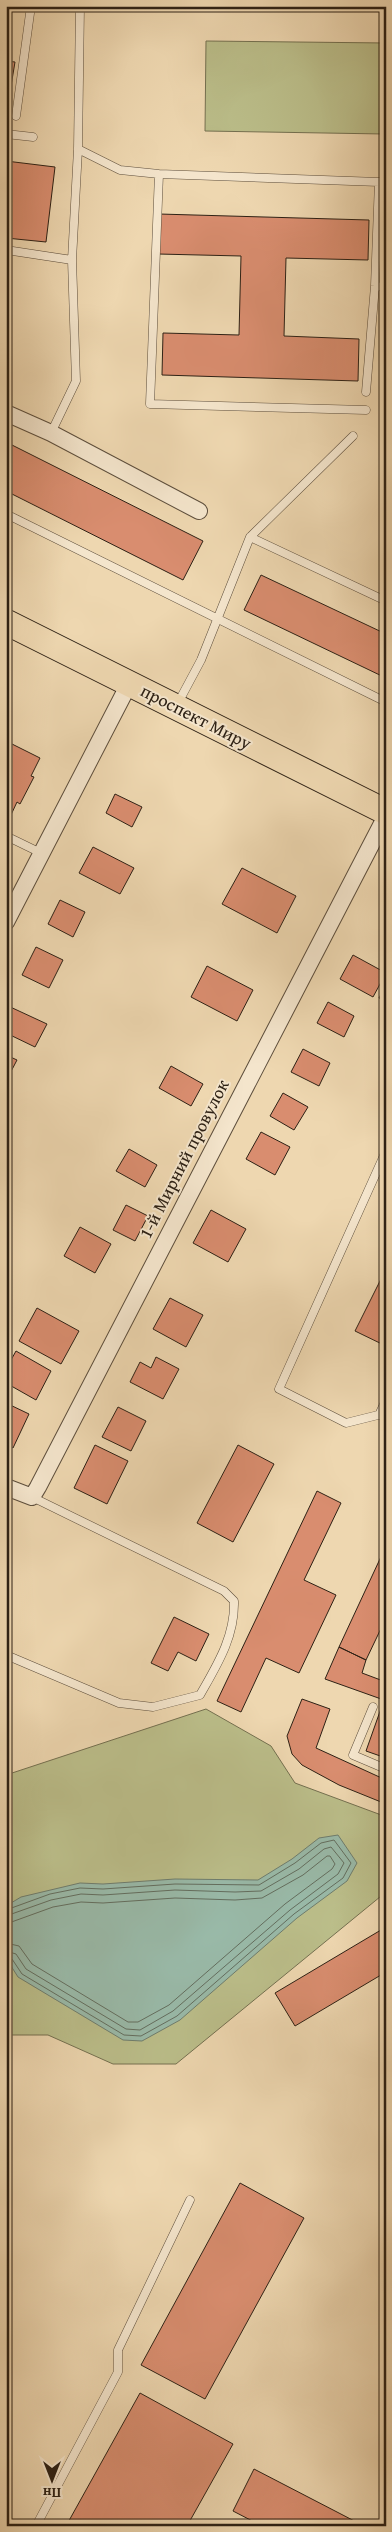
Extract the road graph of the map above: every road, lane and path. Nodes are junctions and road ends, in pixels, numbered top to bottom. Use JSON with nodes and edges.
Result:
{"nodes":[{"id":1,"x":32,"y":6,"type":"edge"},
{"id":2,"x":80,"y":6,"type":"edge"},
{"id":3,"x":16,"y":116,"type":"dead end"},
{"id":4,"x":6,"y":134,"type":"edge"},
{"id":5,"x":33,"y":137,"type":"dead end"},
{"id":6,"x":78,"y":149,"type":"junction"},
{"id":7,"x":159,"y":174,"type":"junction"},
{"id":8,"x":382,"y":182,"type":"edge"},
{"id":9,"x":6,"y":250,"type":"edge"},
{"id":10,"x":72,"y":260,"type":"junction"},
{"id":11,"x":375,"y":286,"type":"junction"},
{"id":12,"x":386,"y":287,"type":"edge"},
{"id":13,"x":366,"y":392,"type":"dead end"},
{"id":14,"x":366,"y":410,"type":"dead end"},
{"id":15,"x":6,"y":413,"type":"edge"},
{"id":16,"x":51,"y":433,"type":"junction"},
{"id":17,"x":353,"y":436,"type":"dead end"},
{"id":18,"x":199,"y":511,"type":"dead end"},
{"id":19,"x":6,"y":514,"type":"edge"},
{"id":20,"x":250,"y":537,"type":"junction"},
{"id":21,"x":386,"y":601,"type":"edge"},
{"id":22,"x":218,"y":618,"type":"junction"},
{"id":23,"x":6,"y":622,"type":"edge"},
{"id":24,"x":129,"y":684,"type":"junction"},
{"id":25,"x":386,"y":702,"type":"edge"},
{"id":26,"x":176,"y":707,"type":"junction"},
{"id":27,"x":386,"y":814,"type":"edge"},
{"id":28,"x":6,"y":836,"type":"edge"},
{"id":29,"x":42,"y":854,"type":"junction"},
{"id":30,"x":6,"y":922,"type":"edge"},
{"id":31,"x":386,"y":1151,"type":"edge"},
{"id":32,"x":386,"y":1400,"type":"edge"},
{"id":33,"x":382,"y":1414,"type":"edge"},
{"id":34,"x":6,"y":1486,"type":"edge"},
{"id":35,"x":32,"y":1497,"type":"junction"},
{"id":36,"x":6,"y":1656,"type":"edge"},
{"id":37,"x":373,"y":1707,"type":"dead end"},
{"id":38,"x":386,"y":1769,"type":"edge"},
{"id":39,"x":190,"y":2200,"type":"dead end"},
{"id":40,"x":36,"y":2526,"type":"edge"}],
"edges":[{"from":1,"to":3,"type":"lane"},
{"from":2,"to":6,"type":"lane"},
{"from":4,"to":5,"type":"lane"},
{"from":6,"to":7,"type":"lane"},
{"from":6,"to":10,"type":"lane"},
{"from":7,"to":8,"type":"lane"},
{"from":7,"to":14,"type":"lane"},
{"from":8,"to":11,"type":"lane"},
{"from":9,"to":10,"type":"lane"},
{"from":10,"to":16,"type":"lane"},
{"from":11,"to":12,"type":"lane"},
{"from":11,"to":13,"type":"lane"},
{"from":15,"to":16,"type":"street"},
{"from":16,"to":18,"type":"street"},
{"from":17,"to":20,"type":"lane"},
{"from":19,"to":22,"type":"lane"},
{"from":20,"to":21,"type":"lane"},
{"from":20,"to":22,"type":"lane"},
{"from":22,"to":25,"type":"lane"},
{"from":22,"to":26,"type":"lane"},
{"from":23,"to":24,"type":"main road","name":"проспект Миру"},
{"from":24,"to":26,"type":"main road","name":"проспект Миру"},
{"from":24,"to":29,"type":"street"},
{"from":26,"to":27,"type":"main road","name":"проспект Миру"},
{"from":27,"to":35,"type":"street","name":"1-й Мирний провулок"},
{"from":28,"to":29,"type":"lane"},
{"from":29,"to":30,"type":"street"},
{"from":31,"to":33,"type":"lane"},
{"from":32,"to":33,"type":"lane"},
{"from":34,"to":35,"type":"street"},
{"from":35,"to":36,"type":"lane"},
{"from":37,"to":38,"type":"lane"},
{"from":39,"to":40,"type":"lane"}]}
